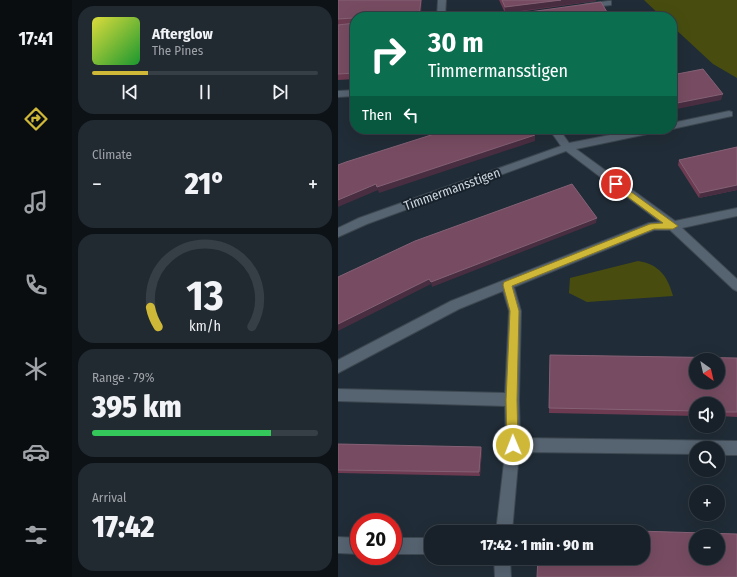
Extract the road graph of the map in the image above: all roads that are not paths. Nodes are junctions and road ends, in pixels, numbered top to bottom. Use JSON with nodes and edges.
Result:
{"nodes":[{"id":1,"x":442,"y":0,"type":"edge"},
{"id":2,"x":608,"y":3,"type":"dead end"},
{"id":3,"x":579,"y":7,"type":"edge"},
{"id":4,"x":441,"y":12,"type":"edge"},
{"id":5,"x":350,"y":93,"type":"edge"},
{"id":6,"x":338,"y":94,"type":"edge"},
{"id":7,"x":729,"y":114,"type":"dead end"},
{"id":8,"x":677,"y":125,"type":"edge"},
{"id":9,"x":558,"y":134,"type":"edge"},
{"id":10,"x":632,"y":134,"type":"edge"},
{"id":11,"x":567,"y":147,"type":"junction"},
{"id":12,"x":737,"y":212,"type":"edge"},
{"id":13,"x":673,"y":226,"type":"junction"},
{"id":14,"x":338,"y":233,"type":"edge"},
{"id":15,"x":507,"y":285,"type":"junction"},
{"id":16,"x":737,"y":286,"type":"edge"},
{"id":17,"x":338,"y":367,"type":"edge"},
{"id":18,"x":338,"y":395,"type":"edge"},
{"id":19,"x":512,"y":400,"type":"junction"},
{"id":20,"x":513,"y":445,"type":"junction"},
{"id":21,"x":737,"y":448,"type":"edge"},
{"id":22,"x":505,"y":525,"type":"edge"},
{"id":23,"x":338,"y":545,"type":"edge"},
{"id":24,"x":350,"y":546,"type":"edge"},
{"id":25,"x":402,"y":546,"type":"edge"},
{"id":26,"x":424,"y":546,"type":"edge"},
{"id":27,"x":502,"y":565,"type":"edge"},
{"id":28,"x":502,"y":577,"type":"edge"}],
"edges":[{"from":1,"to":4,"type":"lane"},
{"from":2,"to":3,"type":"lane"},
{"from":5,"to":6,"type":"lane"},
{"from":7,"to":8,"type":"lane"},
{"from":9,"to":11,"type":"lane"},
{"from":10,"to":11,"type":"lane","name":"Timmermansstigen"},
{"from":11,"to":13,"type":"lane"},
{"from":11,"to":14,"type":"lane","name":"Timmermansstigen"},
{"from":12,"to":13,"type":"lane"},
{"from":13,"to":15,"type":"lane"},
{"from":13,"to":16,"type":"lane"},
{"from":15,"to":17,"type":"lane"},
{"from":15,"to":19,"type":"lane"},
{"from":18,"to":19,"type":"lane"},
{"from":19,"to":20,"type":"lane"},
{"from":20,"to":21,"type":"lane"},
{"from":20,"to":22,"type":"lane"},
{"from":23,"to":24,"type":"lane"},
{"from":25,"to":26,"type":"lane"},
{"from":27,"to":28,"type":"lane"}]}
